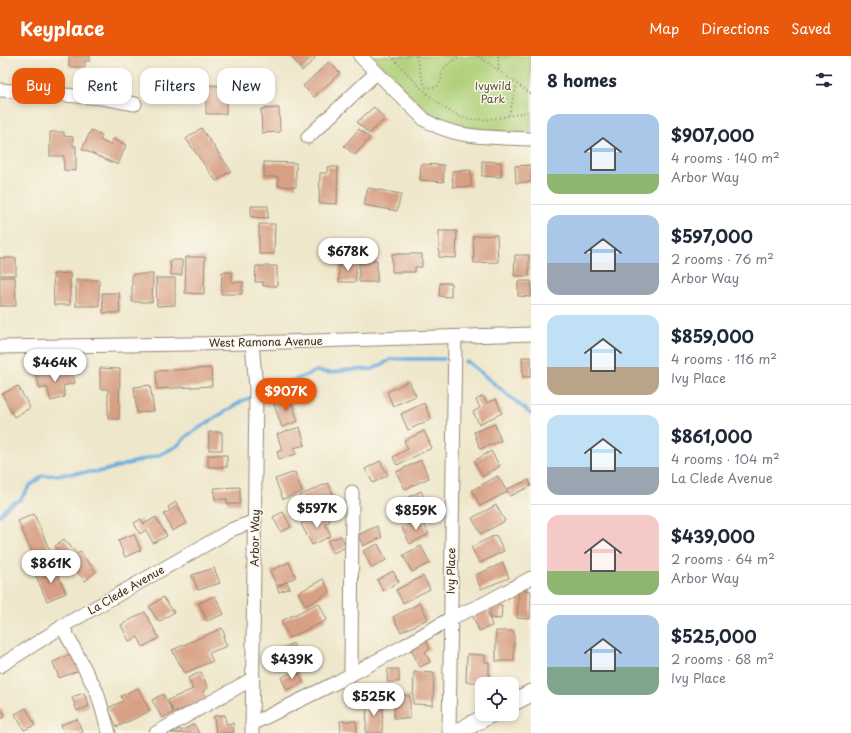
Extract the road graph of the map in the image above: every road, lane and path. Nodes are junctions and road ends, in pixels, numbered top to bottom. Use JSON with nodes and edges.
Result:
{"nodes":[{"id":1,"x":360,"y":56,"type":"edge"},
{"id":2,"x":391,"y":56,"type":"edge"},
{"id":3,"x":416,"y":56,"type":"edge"},
{"id":4,"x":459,"y":56,"type":"edge"},
{"id":5,"x":478,"y":56,"type":"edge"},
{"id":6,"x":498,"y":56,"type":"edge"},
{"id":7,"x":499,"y":71,"type":"junction"},
{"id":8,"x":376,"y":73,"type":"junction"},
{"id":9,"x":517,"y":83,"type":"junction"},
{"id":10,"x":426,"y":87,"type":"junction"},
{"id":11,"x":0,"y":90,"type":"edge"},
{"id":12,"x":427,"y":93,"type":"junction"},
{"id":13,"x":531,"y":94,"type":"edge"},
{"id":14,"x":135,"y":104,"type":"dead end"},
{"id":15,"x":531,"y":111,"type":"edge"},
{"id":16,"x":509,"y":116,"type":"junction"},
{"id":17,"x":308,"y":137,"type":"dead end"},
{"id":18,"x":531,"y":139,"type":"edge"},
{"id":19,"x":531,"y":334,"type":"edge"},
{"id":20,"x":455,"y":337,"type":"junction"},
{"id":21,"x":252,"y":343,"type":"junction"},
{"id":22,"x":5,"y":347,"type":"edge"},
{"id":23,"x":0,"y":356,"type":"edge"},
{"id":24,"x":352,"y":492,"type":"dead end"},
{"id":25,"x":255,"y":521,"type":"junction"},
{"id":26,"x":531,"y":578,"type":"edge"},
{"id":27,"x":451,"y":618,"type":"junction"},
{"id":28,"x":62,"y":626,"type":"junction"},
{"id":29,"x":0,"y":666,"type":"edge"},
{"id":30,"x":351,"y":675,"type":"junction"},
{"id":31,"x":252,"y":679,"type":"junction"},
{"id":32,"x":531,"y":693,"type":"edge"},
{"id":33,"x":519,"y":699,"type":"edge"},
{"id":34,"x":478,"y":721,"type":"edge"},
{"id":35,"x":252,"y":729,"type":"edge"},
{"id":36,"x":109,"y":733,"type":"edge"},
{"id":37,"x":156,"y":733,"type":"edge"},
{"id":38,"x":450,"y":733,"type":"edge"},
{"id":39,"x":456,"y":733,"type":"edge"}],
"edges":[{"from":1,"to":8,"type":"street"},
{"from":2,"to":12,"type":"path"},
{"from":3,"to":10,"type":"path"},
{"from":4,"to":10,"type":"path"},
{"from":5,"to":7,"type":"path"},
{"from":6,"to":7,"type":"path"},
{"from":7,"to":9,"type":"path"},
{"from":8,"to":17,"type":"street"},
{"from":8,"to":18,"type":"street"},
{"from":9,"to":13,"type":"path"},
{"from":9,"to":16,"type":"path"},
{"from":10,"to":12,"type":"path"},
{"from":11,"to":14,"type":"street"},
{"from":12,"to":16,"type":"path"},
{"from":15,"to":16,"type":"path"},
{"from":19,"to":20,"type":"street","name":"West Ramona Avenue"},
{"from":20,"to":21,"type":"street","name":"West Ramona Avenue"},
{"from":20,"to":27,"type":"street","name":"Ivy Place"},
{"from":21,"to":22,"type":"street","name":"West Ramona Avenue"},
{"from":21,"to":25,"type":"street","name":"Arbor Way"},
{"from":22,"to":23,"type":"street"},
{"from":24,"to":30,"type":"street"},
{"from":25,"to":28,"type":"street","name":"La Clede Avenue"},
{"from":25,"to":31,"type":"street","name":"Arbor Way"},
{"from":26,"to":27,"type":"street"},
{"from":27,"to":30,"type":"street"},
{"from":27,"to":38,"type":"street","name":"Ivy Place"},
{"from":28,"to":29,"type":"street","name":"La Clede Avenue"},
{"from":28,"to":36,"type":"street"},
{"from":30,"to":35,"type":"street"},
{"from":31,"to":35,"type":"street","name":"Arbor Way"},
{"from":31,"to":37,"type":"street"},
{"from":32,"to":33,"type":"main road"},
{"from":34,"to":39,"type":"main road"}]}
